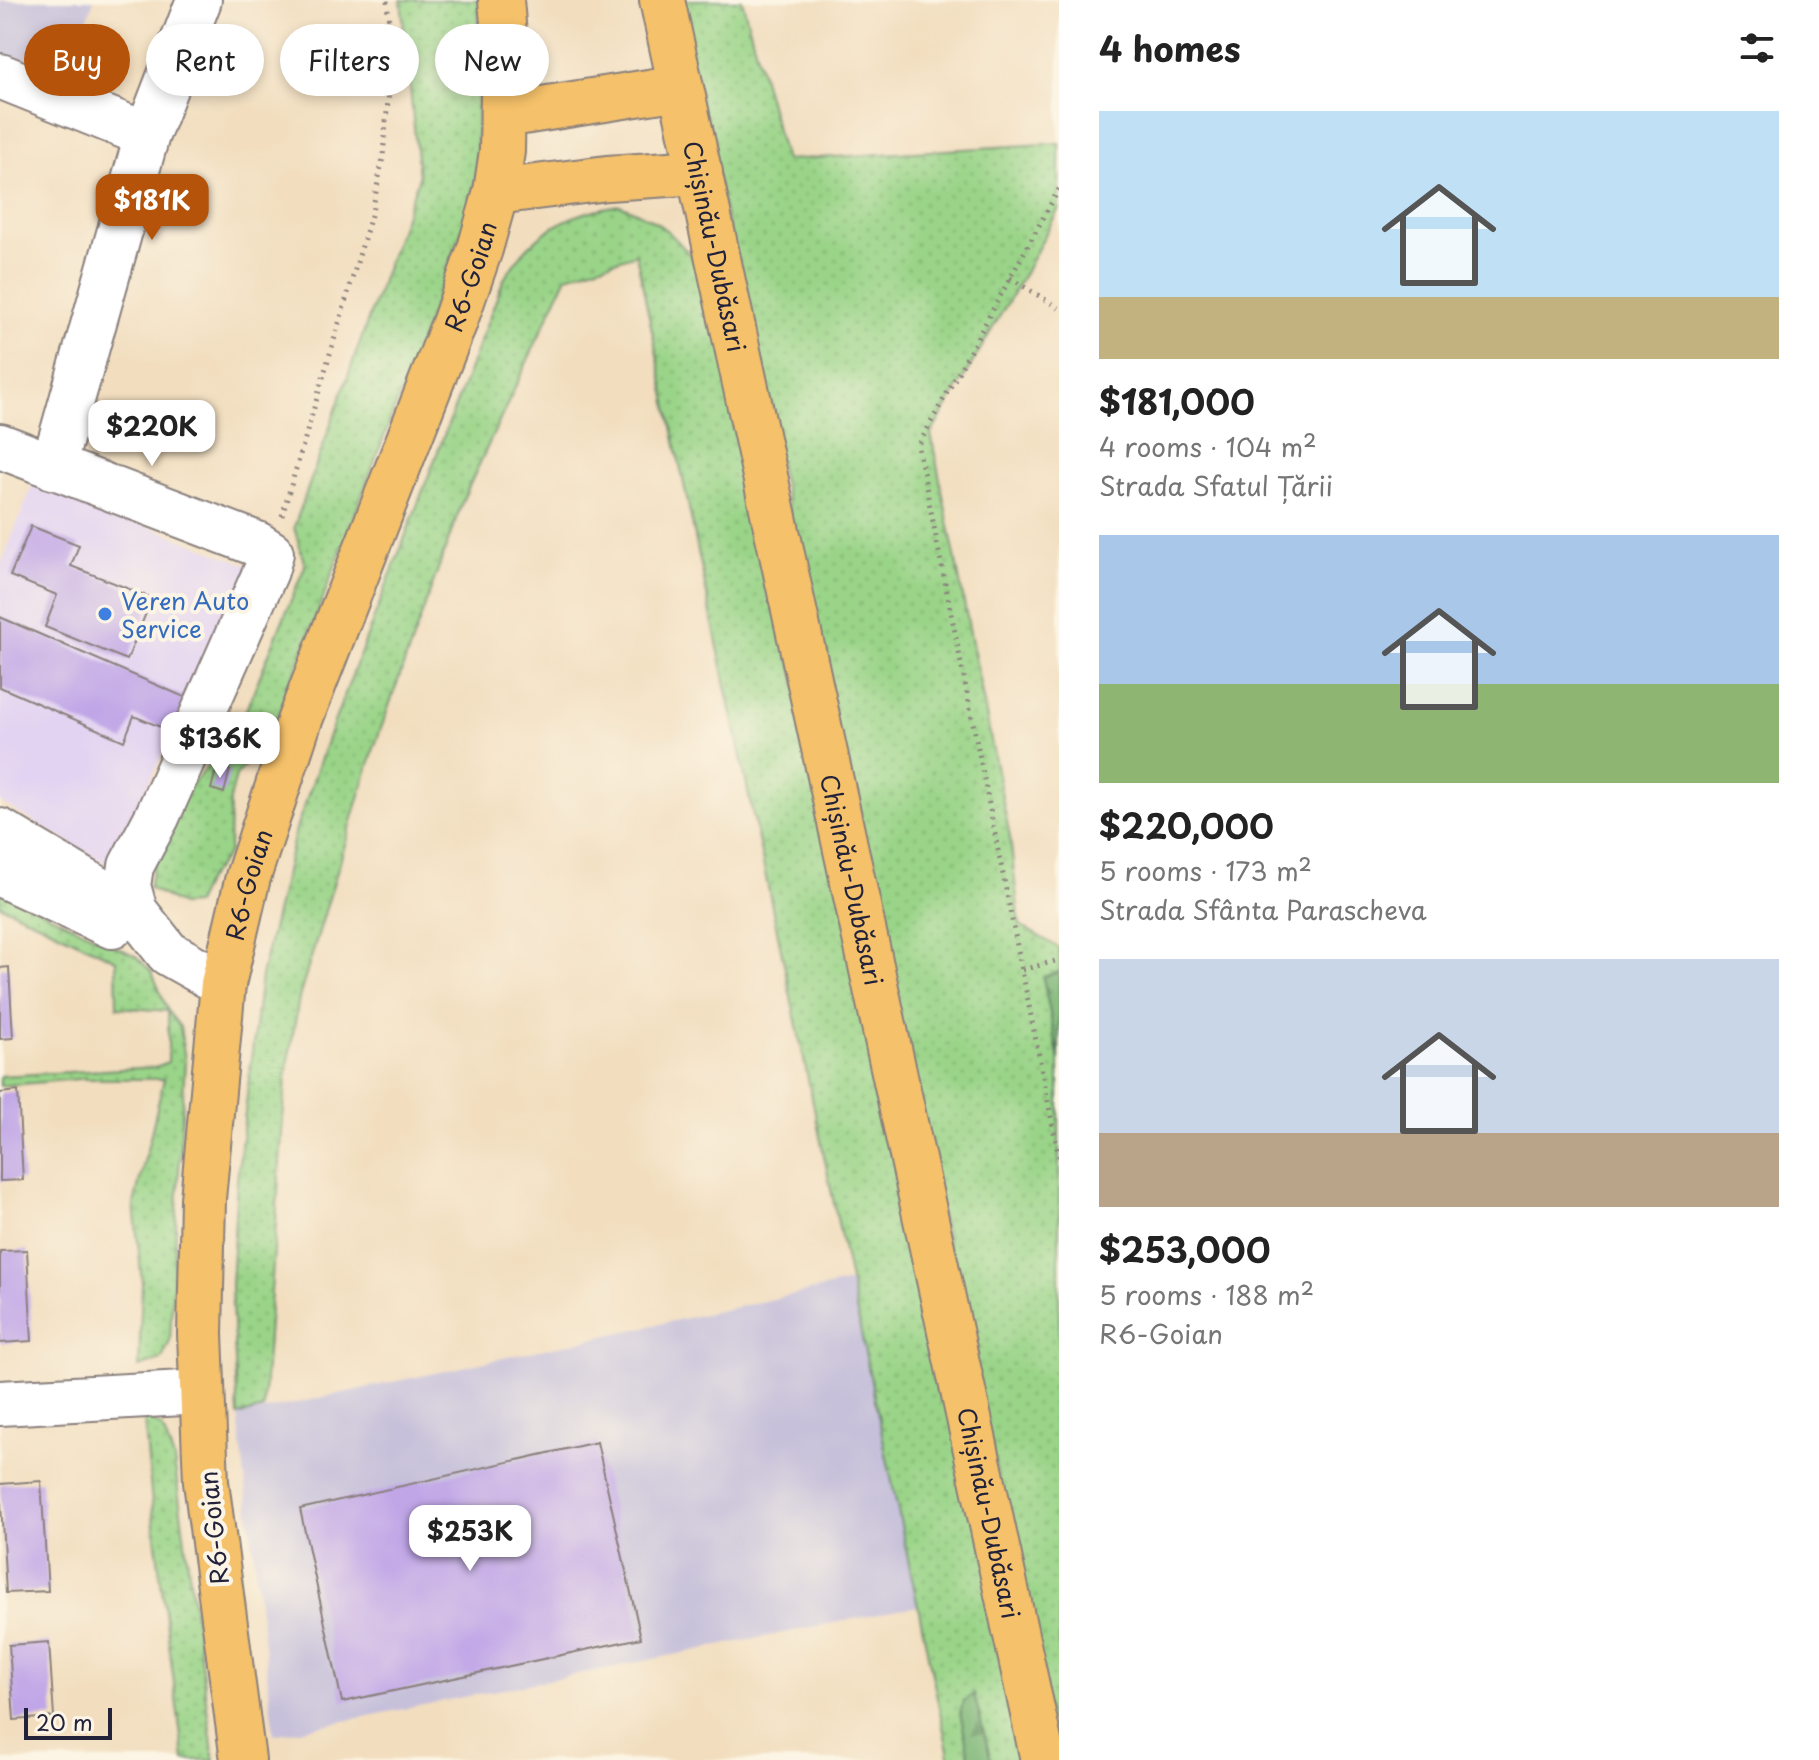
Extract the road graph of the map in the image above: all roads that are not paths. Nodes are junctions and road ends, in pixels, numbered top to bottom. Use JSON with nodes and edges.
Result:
{"nodes":[{"id":1,"x":199,"y":0,"type":"edge"},
{"id":2,"x":501,"y":0,"type":"edge"},
{"id":3,"x":662,"y":0,"type":"edge"},
{"id":4,"x":0,"y":76,"type":"edge"},
{"id":5,"x":680,"y":87,"type":"junction"},
{"id":6,"x":504,"y":115,"type":"junction"},
{"id":7,"x":147,"y":135,"type":"junction"},
{"id":8,"x":700,"y":172,"type":"junction"},
{"id":9,"x":496,"y":192,"type":"junction"},
{"id":10,"x":0,"y":446,"type":"edge"},
{"id":11,"x":53,"y":467,"type":"junction"},
{"id":12,"x":0,"y":831,"type":"edge"},
{"id":13,"x":0,"y":874,"type":"edge"},
{"id":14,"x":135,"y":911,"type":"junction"},
{"id":15,"x":168,"y":953,"type":"junction"},
{"id":16,"x":223,"y":984,"type":"junction"},
{"id":17,"x":202,"y":1392,"type":"junction"},
{"id":18,"x":0,"y":1403,"type":"edge"},
{"id":19,"x":243,"y":1760,"type":"edge"},
{"id":20,"x":1043,"y":1760,"type":"edge"}],
"edges":[{"from":1,"to":7,"type":"street"},
{"from":2,"to":6,"type":"main road","name":"R6-Goian"},
{"from":3,"to":5,"type":"main road","name":"Chișinău-Dubăsari"},
{"from":4,"to":7,"type":"street"},
{"from":5,"to":6,"type":"main road"},
{"from":5,"to":8,"type":"main road","name":"Chișinău-Dubăsari"},
{"from":6,"to":9,"type":"main road","name":"R6-Goian"},
{"from":7,"to":11,"type":"street"},
{"from":8,"to":9,"type":"main road"},
{"from":8,"to":20,"type":"main road","name":"Chișinău-Dubăsari"},
{"from":9,"to":16,"type":"main road","name":"R6-Goian"},
{"from":10,"to":11,"type":"street"},
{"from":11,"to":14,"type":"street"},
{"from":12,"to":14,"type":"street"},
{"from":13,"to":15,"type":"street"},
{"from":14,"to":15,"type":"street"},
{"from":15,"to":16,"type":"street"},
{"from":16,"to":17,"type":"main road","name":"R6-Goian"},
{"from":17,"to":18,"type":"street"},
{"from":17,"to":19,"type":"main road","name":"R6-Goian"}]}
